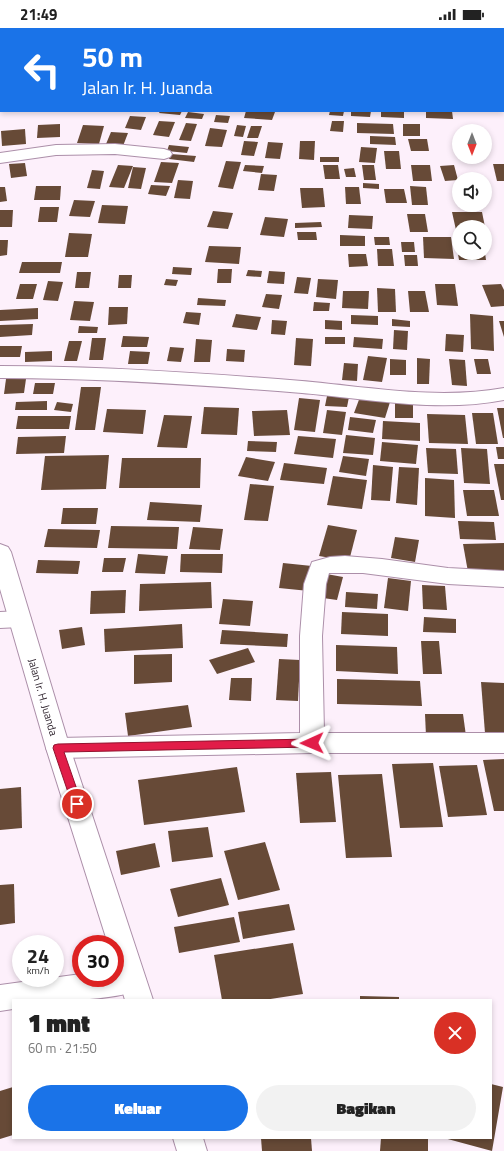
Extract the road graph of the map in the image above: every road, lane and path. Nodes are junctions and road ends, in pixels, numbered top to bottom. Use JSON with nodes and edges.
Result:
{"nodes":[{"id":1,"x":164,"y":154,"type":"dead end"},
{"id":2,"x":0,"y":158,"type":"edge"},
{"id":3,"x":0,"y":372,"type":"edge"},
{"id":4,"x":504,"y":394,"type":"edge"},
{"id":5,"x":0,"y":552,"type":"edge"},
{"id":6,"x":504,"y":580,"type":"edge"},
{"id":7,"x":10,"y":620,"type":"edge"},
{"id":8,"x":312,"y":743,"type":"junction"},
{"id":9,"x":504,"y":743,"type":"edge"},
{"id":10,"x":58,"y":748,"type":"junction"},
{"id":11,"x":136,"y":990,"type":"edge"},
{"id":12,"x":0,"y":998,"type":"edge"},
{"id":13,"x":188,"y":1139,"type":"edge"},
{"id":14,"x":192,"y":1151,"type":"edge"}],
"edges":[{"from":1,"to":2,"type":"street"},
{"from":3,"to":4,"type":"street"},
{"from":5,"to":7,"type":"street","name":"Jalan Ir. H. Juanda"},
{"from":6,"to":8,"type":"street"},
{"from":7,"to":10,"type":"street","name":"Jalan Ir. H. Juanda"},
{"from":8,"to":9,"type":"street"},
{"from":8,"to":10,"type":"street"},
{"from":10,"to":11,"type":"street","name":"Jalan Ir. H. Juanda"},
{"from":11,"to":12,"type":"street"},
{"from":13,"to":14,"type":"street"}]}
